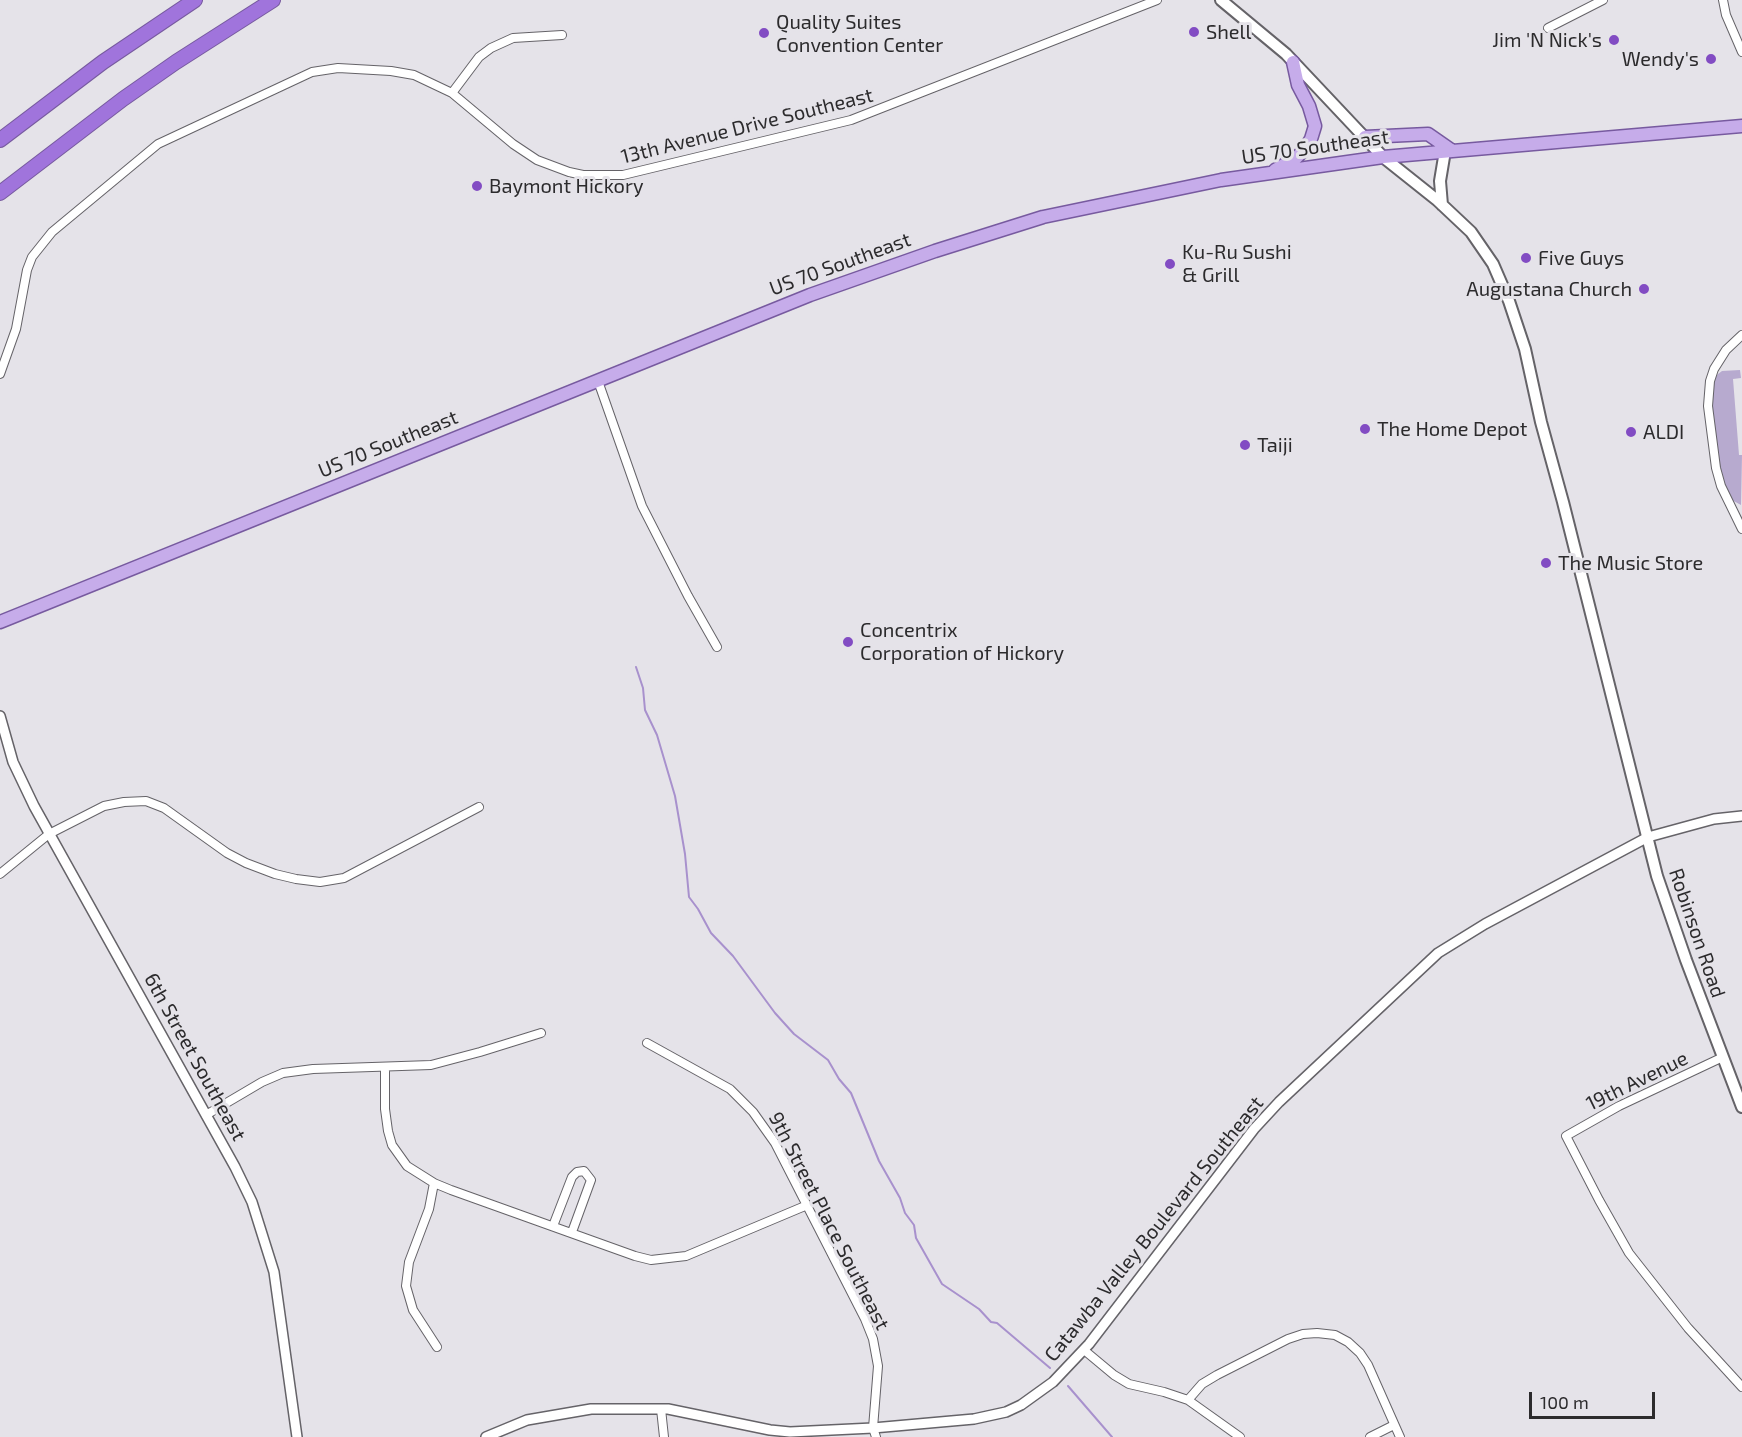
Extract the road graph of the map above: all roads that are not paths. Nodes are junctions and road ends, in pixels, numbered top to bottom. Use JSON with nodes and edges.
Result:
{"nodes":[{"id":1,"x":185,"y":0,"type":"edge"},
{"id":2,"x":195,"y":0,"type":"edge"},
{"id":3,"x":273,"y":0,"type":"edge"},
{"id":4,"x":1157,"y":0,"type":"edge"},
{"id":5,"x":1221,"y":0,"type":"edge"},
{"id":6,"x":1603,"y":0,"type":"edge"},
{"id":7,"x":1723,"y":0,"type":"edge"},
{"id":8,"x":1548,"y":28,"type":"dead end"},
{"id":9,"x":562,"y":35,"type":"dead end"},
{"id":10,"x":140,"y":36,"type":"junction"},
{"id":11,"x":1742,"y":52,"type":"edge"},
{"id":12,"x":1293,"y":62,"type":"junction"},
{"id":13,"x":452,"y":93,"type":"junction"},
{"id":14,"x":1742,"y":126,"type":"edge"},
{"id":15,"x":1365,"y":137,"type":"junction"},
{"id":16,"x":0,"y":140,"type":"edge"},
{"id":17,"x":1448,"y":150,"type":"junction"},
{"id":18,"x":1383,"y":157,"type":"junction"},
{"id":19,"x":1269,"y":173,"type":"junction"},
{"id":20,"x":0,"y":194,"type":"edge"},
{"id":21,"x":1442,"y":205,"type":"junction"},
{"id":22,"x":1742,"y":335,"type":"edge"},
{"id":23,"x":0,"y":374,"type":"edge"},
{"id":24,"x":598,"y":381,"type":"junction"},
{"id":25,"x":1742,"y":529,"type":"edge"},
{"id":26,"x":0,"y":622,"type":"edge"},
{"id":27,"x":717,"y":646,"type":"dead end"},
{"id":28,"x":0,"y":716,"type":"edge"},
{"id":29,"x":479,"y":807,"type":"dead end"},
{"id":30,"x":1742,"y":816,"type":"edge"},
{"id":31,"x":49,"y":834,"type":"junction"},
{"id":32,"x":1648,"y":837,"type":"junction"},
{"id":33,"x":0,"y":874,"type":"edge"},
{"id":34,"x":541,"y":1032,"type":"dead end"},
{"id":35,"x":647,"y":1043,"type":"dead end"},
{"id":36,"x":1723,"y":1057,"type":"junction"},
{"id":37,"x":385,"y":1067,"type":"junction"},
{"id":38,"x":1742,"y":1107,"type":"edge"},
{"id":39,"x":206,"y":1114,"type":"junction"},
{"id":40,"x":434,"y":1183,"type":"junction"},
{"id":41,"x":805,"y":1206,"type":"junction"},
{"id":42,"x":553,"y":1226,"type":"junction"},
{"id":43,"x":572,"y":1232,"type":"junction"},
{"id":44,"x":437,"y":1347,"type":"dead end"},
{"id":45,"x":1084,"y":1350,"type":"junction"},
{"id":46,"x":1742,"y":1387,"type":"edge"},
{"id":47,"x":1188,"y":1400,"type":"junction"},
{"id":48,"x":661,"y":1409,"type":"junction"},
{"id":49,"x":1394,"y":1425,"type":"junction"},
{"id":50,"x":875,"y":1432,"type":"edge"},
{"id":51,"x":297,"y":1437,"type":"edge"},
{"id":52,"x":486,"y":1437,"type":"edge"},
{"id":53,"x":664,"y":1437,"type":"edge"},
{"id":54,"x":1240,"y":1437,"type":"edge"},
{"id":55,"x":1370,"y":1437,"type":"edge"},
{"id":56,"x":1401,"y":1437,"type":"edge"}],
"edges":[{"from":1,"to":10,"type":"highway"},
{"from":2,"to":10,"type":"highway"},
{"from":3,"to":20,"type":"highway"},
{"from":4,"to":13,"type":"street","name":"13th Avenue Drive Southeast"},
{"from":5,"to":12,"type":"main road","name":"Robinson Road"},
{"from":6,"to":8,"type":"street"},
{"from":7,"to":11,"type":"street"},
{"from":9,"to":13,"type":"street"},
{"from":10,"to":16,"type":"highway"},
{"from":12,"to":15,"type":"main road","name":"Robinson Road"},
{"from":12,"to":19,"type":"main road"},
{"from":13,"to":23,"type":"street","name":"13th Avenue Drive Southeast"},
{"from":14,"to":17,"type":"main road","name":"US 70 Southeast"},
{"from":15,"to":17,"type":"main road"},
{"from":15,"to":18,"type":"main road","name":"Robinson Road"},
{"from":17,"to":18,"type":"main road","name":"US 70 Southeast"},
{"from":17,"to":21,"type":"main road"},
{"from":18,"to":19,"type":"main road","name":"US 70 Southeast"},
{"from":18,"to":21,"type":"main road","name":"Robinson Road"},
{"from":19,"to":24,"type":"main road","name":"US 70 Southeast"},
{"from":21,"to":32,"type":"main road","name":"Robinson Road"},
{"from":22,"to":25,"type":"street"},
{"from":24,"to":26,"type":"main road","name":"US 70 Southeast"},
{"from":24,"to":27,"type":"street"},
{"from":28,"to":31,"type":"street","name":"6th Street Southeast"},
{"from":29,"to":31,"type":"street"},
{"from":30,"to":32,"type":"street","name":"Catawba Valley Boulevard Southeast"},
{"from":31,"to":33,"type":"street"},
{"from":31,"to":39,"type":"street","name":"6th Street Southeast"},
{"from":32,"to":36,"type":"main road","name":"Robinson Road"},
{"from":32,"to":45,"type":"street","name":"Catawba Valley Boulevard Southeast"},
{"from":34,"to":37,"type":"street"},
{"from":35,"to":41,"type":"street","name":"9th Street Place Southeast"},
{"from":36,"to":38,"type":"main road","name":"Robinson Road"},
{"from":36,"to":46,"type":"street","name":"19th Avenue"},
{"from":37,"to":39,"type":"street"},
{"from":37,"to":40,"type":"street"},
{"from":39,"to":51,"type":"street","name":"6th Street Southeast"},
{"from":40,"to":42,"type":"street"},
{"from":40,"to":44,"type":"street"},
{"from":41,"to":43,"type":"street"},
{"from":41,"to":50,"type":"street","name":"9th Street Place Southeast"},
{"from":42,"to":43,"type":"street"},
{"from":42,"to":43,"type":"street"},
{"from":45,"to":47,"type":"street"},
{"from":45,"to":50,"type":"street","name":"Catawba Valley Boulevard Southeast"},
{"from":47,"to":49,"type":"street"},
{"from":47,"to":54,"type":"street"},
{"from":48,"to":50,"type":"street","name":"Catawba Valley Boulevard Southeast"},
{"from":48,"to":52,"type":"street","name":"Catawba Valley Boulevard Southeast"},
{"from":48,"to":53,"type":"street"},
{"from":49,"to":55,"type":"street"},
{"from":49,"to":56,"type":"street"}]}
